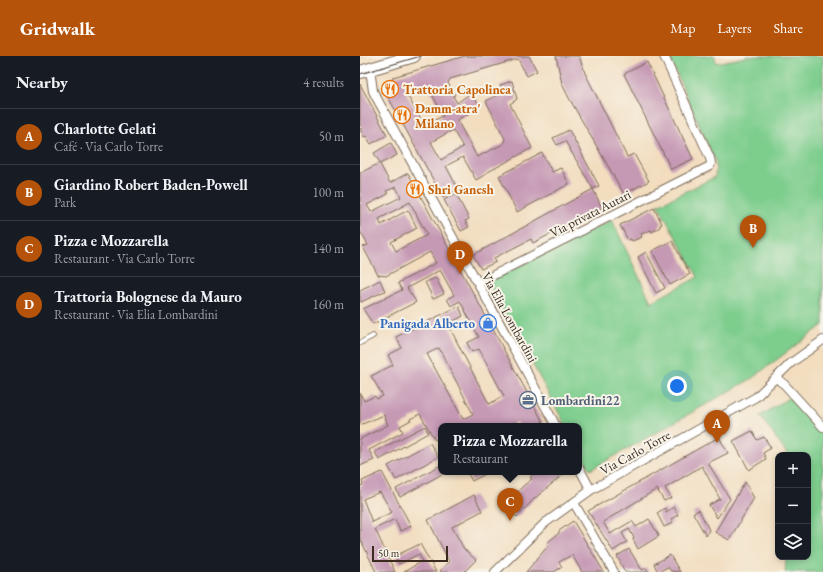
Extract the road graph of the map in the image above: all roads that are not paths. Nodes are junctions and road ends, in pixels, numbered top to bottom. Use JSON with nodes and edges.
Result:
{"nodes":[{"id":1,"x":414,"y":56,"type":"edge"},
{"id":2,"x":664,"y":56,"type":"edge"},
{"id":3,"x":365,"y":71,"type":"edge"},
{"id":4,"x":478,"y":283,"type":"junction"},
{"id":5,"x":374,"y":336,"type":"dead end"},
{"id":6,"x":823,"y":340,"type":"edge"},
{"id":7,"x":360,"y":343,"type":"edge"},
{"id":8,"x":776,"y":378,"type":"junction"},
{"id":9,"x":554,"y":423,"type":"edge"},
{"id":10,"x":823,"y":427,"type":"edge"},
{"id":11,"x":582,"y":474,"type":"edge"},
{"id":12,"x":591,"y":490,"type":"junction"},
{"id":13,"x":574,"y":503,"type":"junction"},
{"id":14,"x":495,"y":572,"type":"edge"},
{"id":15,"x":614,"y":572,"type":"edge"}],
"edges":[{"from":1,"to":3,"type":"street"},
{"from":2,"to":4,"type":"street","name":"Via privata Autari"},
{"from":3,"to":4,"type":"street","name":"Via Elia Lombardini"},
{"from":4,"to":9,"type":"street","name":"Via Elia Lombardini"},
{"from":5,"to":7,"type":"lane"},
{"from":6,"to":8,"type":"street","name":"Via Carlo Torre"},
{"from":8,"to":10,"type":"street"},
{"from":8,"to":12,"type":"street","name":"Via Carlo Torre"},
{"from":11,"to":12,"type":"street"},
{"from":12,"to":13,"type":"street","name":"Via Carlo Torre"},
{"from":13,"to":14,"type":"street","name":"Via Carlo Torre"},
{"from":13,"to":15,"type":"street"}]}
